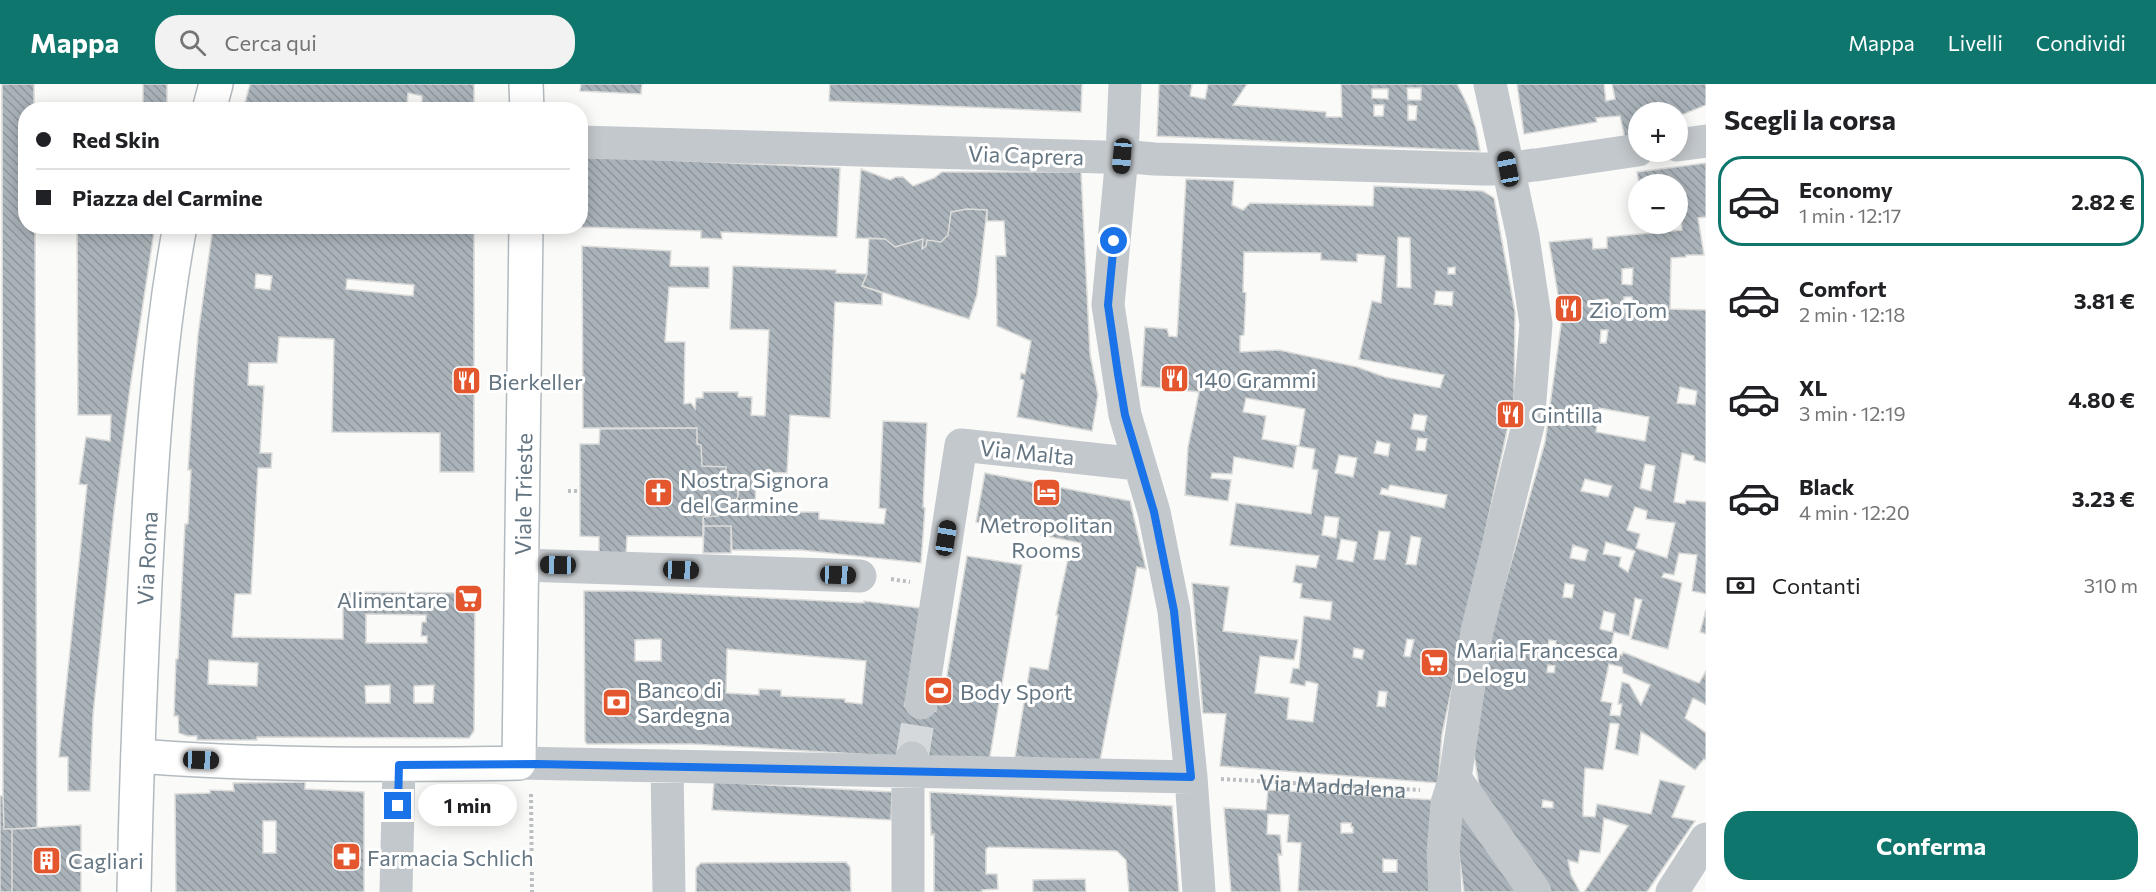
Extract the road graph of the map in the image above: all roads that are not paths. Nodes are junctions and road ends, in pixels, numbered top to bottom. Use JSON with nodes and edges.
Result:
{"nodes":[{"id":1,"x":216,"y":84,"type":"edge"},
{"id":2,"x":526,"y":84,"type":"edge"},
{"id":3,"x":1125,"y":84,"type":"edge"},
{"id":4,"x":1490,"y":84,"type":"edge"},
{"id":5,"x":210,"y":102,"type":"edge"},
{"id":6,"x":526,"y":102,"type":"edge"},
{"id":7,"x":1706,"y":141,"type":"edge"},
{"id":8,"x":588,"y":142,"type":"edge"},
{"id":9,"x":1688,"y":143,"type":"edge"},
{"id":10,"x":1628,"y":151,"type":"edge"},
{"id":11,"x":1122,"y":156,"type":"junction"},
{"id":12,"x":1525,"y":166,"type":"junction"},
{"id":13,"x":179,"y":234,"type":"edge"},
{"id":14,"x":526,"y":234,"type":"edge"},
{"id":15,"x":1138,"y":464,"type":"junction"},
{"id":16,"x":522,"y":565,"type":"junction"},
{"id":17,"x":860,"y":576,"type":"road end"},
{"id":18,"x":921,"y":703,"type":"tunnel mouth"},
{"id":19,"x":138,"y":756,"type":"junction"},
{"id":20,"x":910,"y":764,"type":"junction"},
{"id":21,"x":399,"y":765,"type":"junction"},
{"id":22,"x":667,"y":766,"type":"junction"},
{"id":23,"x":1204,"y":778,"type":"junction"},
{"id":24,"x":524,"y":783,"type":"junction"},
{"id":25,"x":1453,"y":785,"type":"junction"},
{"id":26,"x":1706,"y":839,"type":"edge"},
{"id":27,"x":134,"y":892,"type":"edge"},
{"id":28,"x":396,"y":892,"type":"edge"},
{"id":29,"x":669,"y":892,"type":"edge"},
{"id":30,"x":908,"y":892,"type":"edge"},
{"id":31,"x":1199,"y":892,"type":"edge"},
{"id":32,"x":1445,"y":892,"type":"edge"},
{"id":33,"x":1536,"y":892,"type":"edge"},
{"id":34,"x":1672,"y":892,"type":"edge"}],
"edges":[{"from":1,"to":5,"type":"main road"},
{"from":2,"to":6,"type":"main road"},
{"from":3,"to":11,"type":"street"},
{"from":4,"to":12,"type":"street"},
{"from":7,"to":9,"type":"street"},
{"from":8,"to":11,"type":"street","name":"Via Caprera"},
{"from":10,"to":12,"type":"street","name":"Via Caprera"},
{"from":11,"to":12,"type":"street","name":"Via Caprera"},
{"from":11,"to":15,"type":"street"},
{"from":12,"to":25,"type":"street"},
{"from":13,"to":19,"type":"main road","name":"Via Roma"},
{"from":14,"to":16,"type":"main road","name":"Viale Trieste"},
{"from":15,"to":18,"type":"street","name":"Via Malta"},
{"from":15,"to":23,"type":"street"},
{"from":16,"to":17,"type":"street"},
{"from":16,"to":24,"type":"main road","name":"Viale Trieste"},
{"from":19,"to":21,"type":"main road"},
{"from":19,"to":27,"type":"main road","name":"Via Roma"},
{"from":20,"to":22,"type":"street"},
{"from":20,"to":23,"type":"street"},
{"from":20,"to":30,"type":"street"},
{"from":21,"to":24,"type":"main road"},
{"from":21,"to":28,"type":"street"},
{"from":22,"to":24,"type":"street"},
{"from":22,"to":29,"type":"street"},
{"from":23,"to":31,"type":"street"},
{"from":25,"to":32,"type":"street"},
{"from":25,"to":33,"type":"street"},
{"from":26,"to":34,"type":"street"}]}
